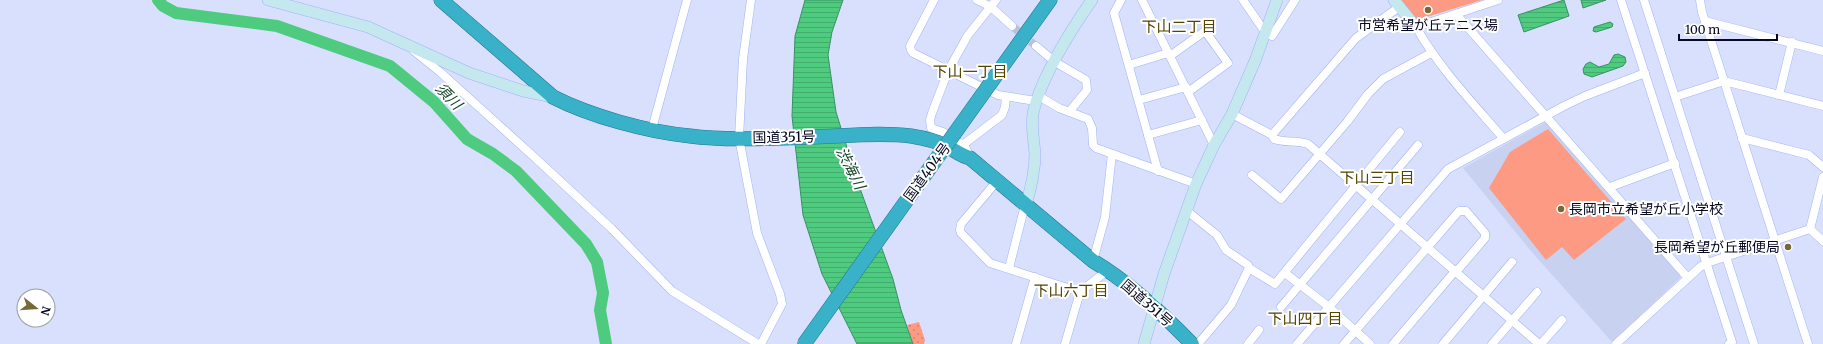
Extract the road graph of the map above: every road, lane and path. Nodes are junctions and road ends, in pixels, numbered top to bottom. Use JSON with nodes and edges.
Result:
{"nodes":[{"id":1,"x":268,"y":0,"type":"edge"},
{"id":2,"x":441,"y":0,"type":"edge"},
{"id":3,"x":687,"y":0,"type":"edge"},
{"id":4,"x":751,"y":0,"type":"edge"},
{"id":5,"x":934,"y":0,"type":"edge"},
{"id":6,"x":977,"y":0,"type":"edge"},
{"id":7,"x":1050,"y":0,"type":"edge"},
{"id":8,"x":1092,"y":0,"type":"edge"},
{"id":9,"x":1121,"y":0,"type":"edge"},
{"id":10,"x":1142,"y":0,"type":"edge"},
{"id":11,"x":1243,"y":0,"type":"edge"},
{"id":12,"x":1277,"y":0,"type":"edge"},
{"id":13,"x":1295,"y":0,"type":"edge"},
{"id":14,"x":1498,"y":0,"type":"edge"},
{"id":15,"x":1621,"y":0,"type":"edge"},
{"id":16,"x":1644,"y":0,"type":"edge"},
{"id":17,"x":1700,"y":0,"type":"edge"},
{"id":18,"x":993,"y":3,"type":"edge"},
{"id":19,"x":1397,"y":4,"type":"edge"},
{"id":20,"x":1456,"y":14,"type":"junction"},
{"id":21,"x":1705,"y":21,"type":"junction"},
{"id":22,"x":1012,"y":26,"type":"tunnel mouth"},
{"id":23,"x":1416,"y":27,"type":"junction"},
{"id":24,"x":1265,"y":32,"type":"junction"},
{"id":25,"x":1792,"y":42,"type":"junction"},
{"id":26,"x":407,"y":46,"type":"junction"},
{"id":27,"x":1036,"y":46,"type":"tunnel mouth"},
{"id":28,"x":1823,"y":51,"type":"edge"},
{"id":29,"x":1431,"y":53,"type":"junction"},
{"id":30,"x":1169,"y":55,"type":"junction"},
{"id":31,"x":1055,"y":62,"type":"junction"},
{"id":32,"x":1129,"y":65,"type":"junction"},
{"id":33,"x":948,"y":71,"type":"junction"},
{"id":34,"x":1645,"y":73,"type":"junction"},
{"id":35,"x":1724,"y":81,"type":"junction"},
{"id":36,"x":1187,"y":90,"type":"junction"},
{"id":37,"x":1779,"y":95,"type":"junction"},
{"id":38,"x":553,"y":97,"type":"junction"},
{"id":39,"x":1006,"y":97,"type":"junction"},
{"id":40,"x":1675,"y":97,"type":"junction"},
{"id":41,"x":1037,"y":98,"type":"junction"},
{"id":42,"x":1138,"y":100,"type":"junction"},
{"id":43,"x":1823,"y":106,"type":"edge"},
{"id":44,"x":1069,"y":112,"type":"junction"},
{"id":45,"x":1232,"y":114,"type":"junction"},
{"id":46,"x":1547,"y":116,"type":"junction"},
{"id":47,"x":1202,"y":120,"type":"junction"},
{"id":48,"x":652,"y":129,"type":"junction"},
{"id":49,"x":1400,"y":132,"type":"dead end"},
{"id":50,"x":1148,"y":135,"type":"junction"},
{"id":51,"x":1272,"y":135,"type":"junction"},
{"id":52,"x":743,"y":138,"type":"junction"},
{"id":53,"x":1503,"y":138,"type":"junction"},
{"id":54,"x":1742,"y":138,"type":"junction"},
{"id":55,"x":964,"y":144,"type":"junction"},
{"id":56,"x":1214,"y":145,"type":"junction"},
{"id":57,"x":1418,"y":145,"type":"dead end"},
{"id":58,"x":1112,"y":154,"type":"junction"},
{"id":59,"x":1320,"y":155,"type":"junction"},
{"id":60,"x":970,"y":158,"type":"junction"},
{"id":61,"x":1674,"y":163,"type":"junction"},
{"id":62,"x":1823,"y":166,"type":"edge"},
{"id":63,"x":1158,"y":171,"type":"junction"},
{"id":64,"x":1252,"y":175,"type":"dead end"},
{"id":65,"x":1823,"y":177,"type":"edge"},
{"id":66,"x":997,"y":181,"type":"junction"},
{"id":67,"x":1196,"y":184,"type":"junction"},
{"id":68,"x":1356,"y":186,"type":"junction"},
{"id":69,"x":1610,"y":187,"type":"junction"},
{"id":70,"x":1372,"y":199,"type":"junction"},
{"id":71,"x":1026,"y":206,"type":"junction"},
{"id":72,"x":1187,"y":211,"type":"junction"},
{"id":73,"x":1400,"y":224,"type":"junction"},
{"id":74,"x":1810,"y":229,"type":"junction"},
{"id":75,"x":1774,"y":240,"type":"junction"},
{"id":76,"x":1823,"y":241,"type":"edge"},
{"id":77,"x":1427,"y":247,"type":"junction"},
{"id":78,"x":1726,"y":256,"type":"junction"},
{"id":79,"x":1093,"y":261,"type":"junction"},
{"id":80,"x":1512,"y":262,"type":"dead end"},
{"id":81,"x":1707,"y":263,"type":"junction"},
{"id":82,"x":1009,"y":268,"type":"junction"},
{"id":83,"x":1249,"y":268,"type":"junction"},
{"id":84,"x":1108,"y":270,"type":"junction"},
{"id":85,"x":1456,"y":271,"type":"junction"},
{"id":86,"x":1285,"y":273,"type":"junction"},
{"id":87,"x":1035,"y":277,"type":"junction"},
{"id":88,"x":1688,"y":278,"type":"junction"},
{"id":89,"x":1300,"y":285,"type":"junction"},
{"id":90,"x":1080,"y":292,"type":"junction"},
{"id":91,"x":1537,"y":292,"type":"dead end"},
{"id":92,"x":1484,"y":296,"type":"junction"},
{"id":93,"x":1154,"y":307,"type":"junction"},
{"id":94,"x":1281,"y":307,"type":"dead end"},
{"id":95,"x":1328,"y":307,"type":"junction"},
{"id":96,"x":1512,"y":320,"type":"junction"},
{"id":97,"x":1562,"y":320,"type":"dead end"},
{"id":98,"x":1260,"y":330,"type":"dead end"},
{"id":99,"x":1355,"y":331,"type":"junction"},
{"id":100,"x":759,"y":344,"type":"edge"},
{"id":101,"x":804,"y":344,"type":"edge"},
{"id":102,"x":1016,"y":344,"type":"edge"},
{"id":103,"x":1065,"y":344,"type":"edge"},
{"id":104,"x":1144,"y":344,"type":"edge"},
{"id":105,"x":1192,"y":344,"type":"edge"},
{"id":106,"x":1198,"y":344,"type":"edge"},
{"id":107,"x":1248,"y":344,"type":"edge"},
{"id":108,"x":1297,"y":344,"type":"edge"},
{"id":109,"x":1344,"y":344,"type":"edge"},
{"id":110,"x":1370,"y":344,"type":"edge"},
{"id":111,"x":1392,"y":344,"type":"edge"},
{"id":112,"x":1443,"y":344,"type":"edge"},
{"id":113,"x":1492,"y":344,"type":"edge"},
{"id":114,"x":1540,"y":344,"type":"edge"},
{"id":115,"x":1616,"y":344,"type":"edge"},
{"id":116,"x":1729,"y":344,"type":"edge"},
{"id":117,"x":1754,"y":344,"type":"edge"},
{"id":118,"x":1808,"y":344,"type":"edge"}],
"edges":[{"from":1,"to":26,"type":"street"},
{"from":2,"to":38,"type":"highway","name":"国道351号"},
{"from":3,"to":48,"type":"street"},
{"from":4,"to":52,"type":"street"},
{"from":5,"to":33,"type":"street"},
{"from":6,"to":18,"type":"street"},
{"from":7,"to":101,"type":"highway","name":"国道404号","bridge":true},
{"from":8,"to":31,"type":"street"},
{"from":9,"to":32,"type":"street"},
{"from":10,"to":30,"type":"street"},
{"from":11,"to":24,"type":"street"},
{"from":12,"to":24,"type":"street"},
{"from":13,"to":24,"type":"street"},
{"from":14,"to":20,"type":"street"},
{"from":15,"to":34,"type":"street"},
{"from":16,"to":40,"type":"street"},
{"from":17,"to":21,"type":"street"},
{"from":18,"to":22,"type":"street"},
{"from":18,"to":33,"type":"street"},
{"from":19,"to":23,"type":"street"},
{"from":19,"to":51,"type":"street"},
{"from":20,"to":23,"type":"street"},
{"from":20,"to":46,"type":"street"},
{"from":21,"to":25,"type":"street"},
{"from":21,"to":35,"type":"street"},
{"from":23,"to":29,"type":"street"},
{"from":24,"to":45,"type":"street"},
{"from":25,"to":28,"type":"street"},
{"from":25,"to":37,"type":"street"},
{"from":26,"to":38,"type":"street"},
{"from":26,"to":100,"type":"street"},
{"from":27,"to":31,"type":"street"},
{"from":29,"to":53,"type":"street"},
{"from":29,"to":59,"type":"street"},
{"from":30,"to":32,"type":"street"},
{"from":30,"to":36,"type":"street"},
{"from":30,"to":36,"type":"street"},
{"from":31,"to":41,"type":"street"},
{"from":31,"to":44,"type":"street"},
{"from":32,"to":42,"type":"street"},
{"from":33,"to":39,"type":"street"},
{"from":33,"to":55,"type":"street"},
{"from":34,"to":46,"type":"street"},
{"from":34,"to":61,"type":"street"},
{"from":35,"to":37,"type":"street"},
{"from":35,"to":40,"type":"street"},
{"from":35,"to":54,"type":"street"},
{"from":36,"to":42,"type":"street"},
{"from":36,"to":47,"type":"street"},
{"from":37,"to":43,"type":"street"},
{"from":38,"to":48,"type":"highway","name":"国道351号"},
{"from":39,"to":41,"type":"street"},
{"from":39,"to":55,"type":"street"},
{"from":40,"to":78,"type":"street"},
{"from":41,"to":44,"type":"street"},
{"from":41,"to":71,"type":"street"},
{"from":42,"to":50,"type":"street"},
{"from":44,"to":58,"type":"street"},
{"from":45,"to":51,"type":"street"},
{"from":45,"to":56,"type":"street"},
{"from":46,"to":53,"type":"street"},
{"from":46,"to":69,"type":"street"},
{"from":47,"to":50,"type":"street"},
{"from":47,"to":56,"type":"street"},
{"from":48,"to":52,"type":"highway","name":"国道351号"},
{"from":49,"to":68,"type":"street"},
{"from":50,"to":63,"type":"street"},
{"from":51,"to":59,"type":"street"},
{"from":52,"to":60,"type":"highway","name":"国道351号"},
{"from":52,"to":100,"type":"street"},
{"from":53,"to":73,"type":"street"},
{"from":54,"to":62,"type":"street"},
{"from":54,"to":75,"type":"street"},
{"from":55,"to":60,"type":"street"},
{"from":56,"to":67,"type":"street"},
{"from":57,"to":70,"type":"street"},
{"from":58,"to":63,"type":"street"},
{"from":58,"to":79,"type":"street"},
{"from":59,"to":64,"type":"street"},
{"from":59,"to":68,"type":"street"},
{"from":60,"to":66,"type":"highway","name":"国道351号"},
{"from":61,"to":69,"type":"street"},
{"from":61,"to":81,"type":"street"},
{"from":63,"to":67,"type":"street"},
{"from":65,"to":74,"type":"street"},
{"from":66,"to":71,"type":"highway","name":"国道351号"},
{"from":66,"to":82,"type":"street"},
{"from":67,"to":72,"type":"street"},
{"from":68,"to":70,"type":"street"},
{"from":68,"to":86,"type":"street"},
{"from":69,"to":88,"type":"street"},
{"from":70,"to":73,"type":"street"},
{"from":70,"to":89,"type":"street"},
{"from":71,"to":79,"type":"highway","name":"国道351号"},
{"from":71,"to":82,"type":"street"},
{"from":72,"to":83,"type":"street"},
{"from":72,"to":93,"type":"street"},
{"from":73,"to":77,"type":"street"},
{"from":73,"to":95,"type":"street"},
{"from":74,"to":75,"type":"street"},
{"from":74,"to":76,"type":"street"},
{"from":75,"to":78,"type":"street"},
{"from":75,"to":118,"type":"street"},
{"from":77,"to":85,"type":"street"},
{"from":77,"to":85,"type":"street"},
{"from":77,"to":99,"type":"street"},
{"from":78,"to":81,"type":"street"},
{"from":78,"to":117,"type":"street"},
{"from":79,"to":84,"type":"highway","name":"国道351号"},
{"from":80,"to":92,"type":"street"},
{"from":81,"to":88,"type":"street"},
{"from":81,"to":116,"type":"street"},
{"from":82,"to":87,"type":"street"},
{"from":83,"to":86,"type":"street"},
{"from":83,"to":106,"type":"street"},
{"from":84,"to":90,"type":"street"},
{"from":84,"to":93,"type":"highway","name":"国道351号"},
{"from":85,"to":92,"type":"street"},
{"from":85,"to":111,"type":"street"},
{"from":86,"to":89,"type":"street"},
{"from":87,"to":90,"type":"street"},
{"from":87,"to":102,"type":"street"},
{"from":88,"to":115,"type":"street"},
{"from":89,"to":94,"type":"street"},
{"from":89,"to":95,"type":"street"},
{"from":90,"to":103,"type":"street"},
{"from":91,"to":96,"type":"street"},
{"from":92,"to":96,"type":"street"},
{"from":92,"to":112,"type":"street"},
{"from":93,"to":104,"type":"street"},
{"from":93,"to":105,"type":"highway","name":"国道351号"},
{"from":95,"to":99,"type":"street"},
{"from":95,"to":108,"type":"street"},
{"from":96,"to":113,"type":"street"},
{"from":96,"to":114,"type":"street"},
{"from":97,"to":114,"type":"street"},
{"from":98,"to":107,"type":"street"},
{"from":99,"to":109,"type":"street"},
{"from":99,"to":110,"type":"street"}]}
